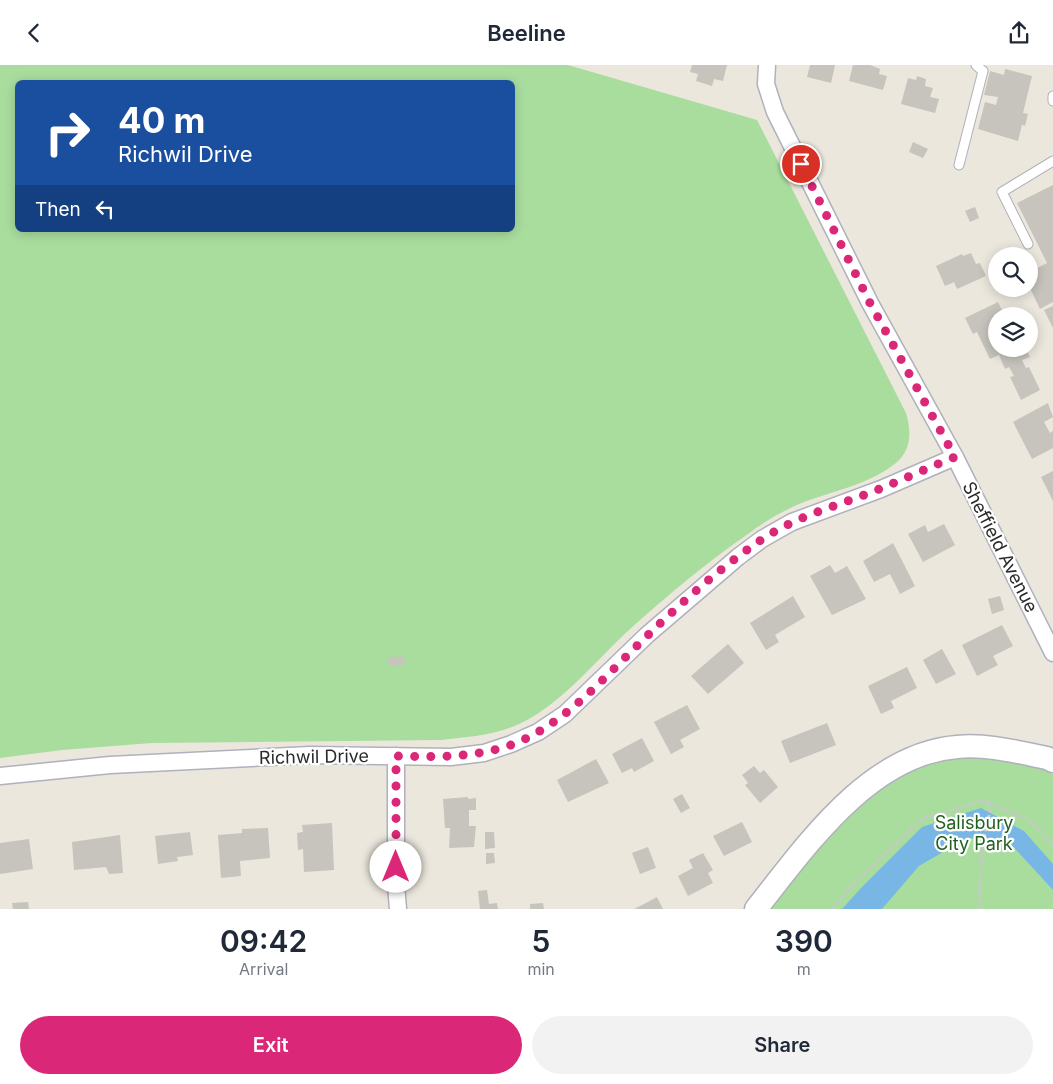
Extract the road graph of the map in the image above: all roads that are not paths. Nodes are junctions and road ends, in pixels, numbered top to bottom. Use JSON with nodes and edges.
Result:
{"nodes":[{"id":1,"x":767,"y":65,"type":"edge"},
{"id":2,"x":976,"y":65,"type":"edge"},
{"id":3,"x":1053,"y":96,"type":"edge"},
{"id":4,"x":1053,"y":101,"type":"edge"},
{"id":5,"x":1053,"y":161,"type":"edge"},
{"id":6,"x":959,"y":165,"type":"dead end"},
{"id":7,"x":1028,"y":244,"type":"dead end"},
{"id":8,"x":955,"y":457,"type":"junction"},
{"id":9,"x":1053,"y":653,"type":"edge"},
{"id":10,"x":396,"y":756,"type":"junction"},
{"id":11,"x":1053,"y":761,"type":"edge"},
{"id":12,"x":0,"y":776,"type":"edge"},
{"id":13,"x":398,"y":909,"type":"edge"},
{"id":14,"x":756,"y":909,"type":"edge"}],
"edges":[{"from":1,"to":8,"type":"street","name":"Sheffield Avenue"},
{"from":2,"to":6,"type":"lane"},
{"from":3,"to":4,"type":"lane"},
{"from":5,"to":7,"type":"lane"},
{"from":8,"to":9,"type":"street","name":"Sheffield Avenue"},
{"from":8,"to":10,"type":"street","name":"Richwil Drive"},
{"from":10,"to":12,"type":"street","name":"Richwil Drive"},
{"from":10,"to":13,"type":"street"},
{"from":11,"to":14,"type":"street"}]}
